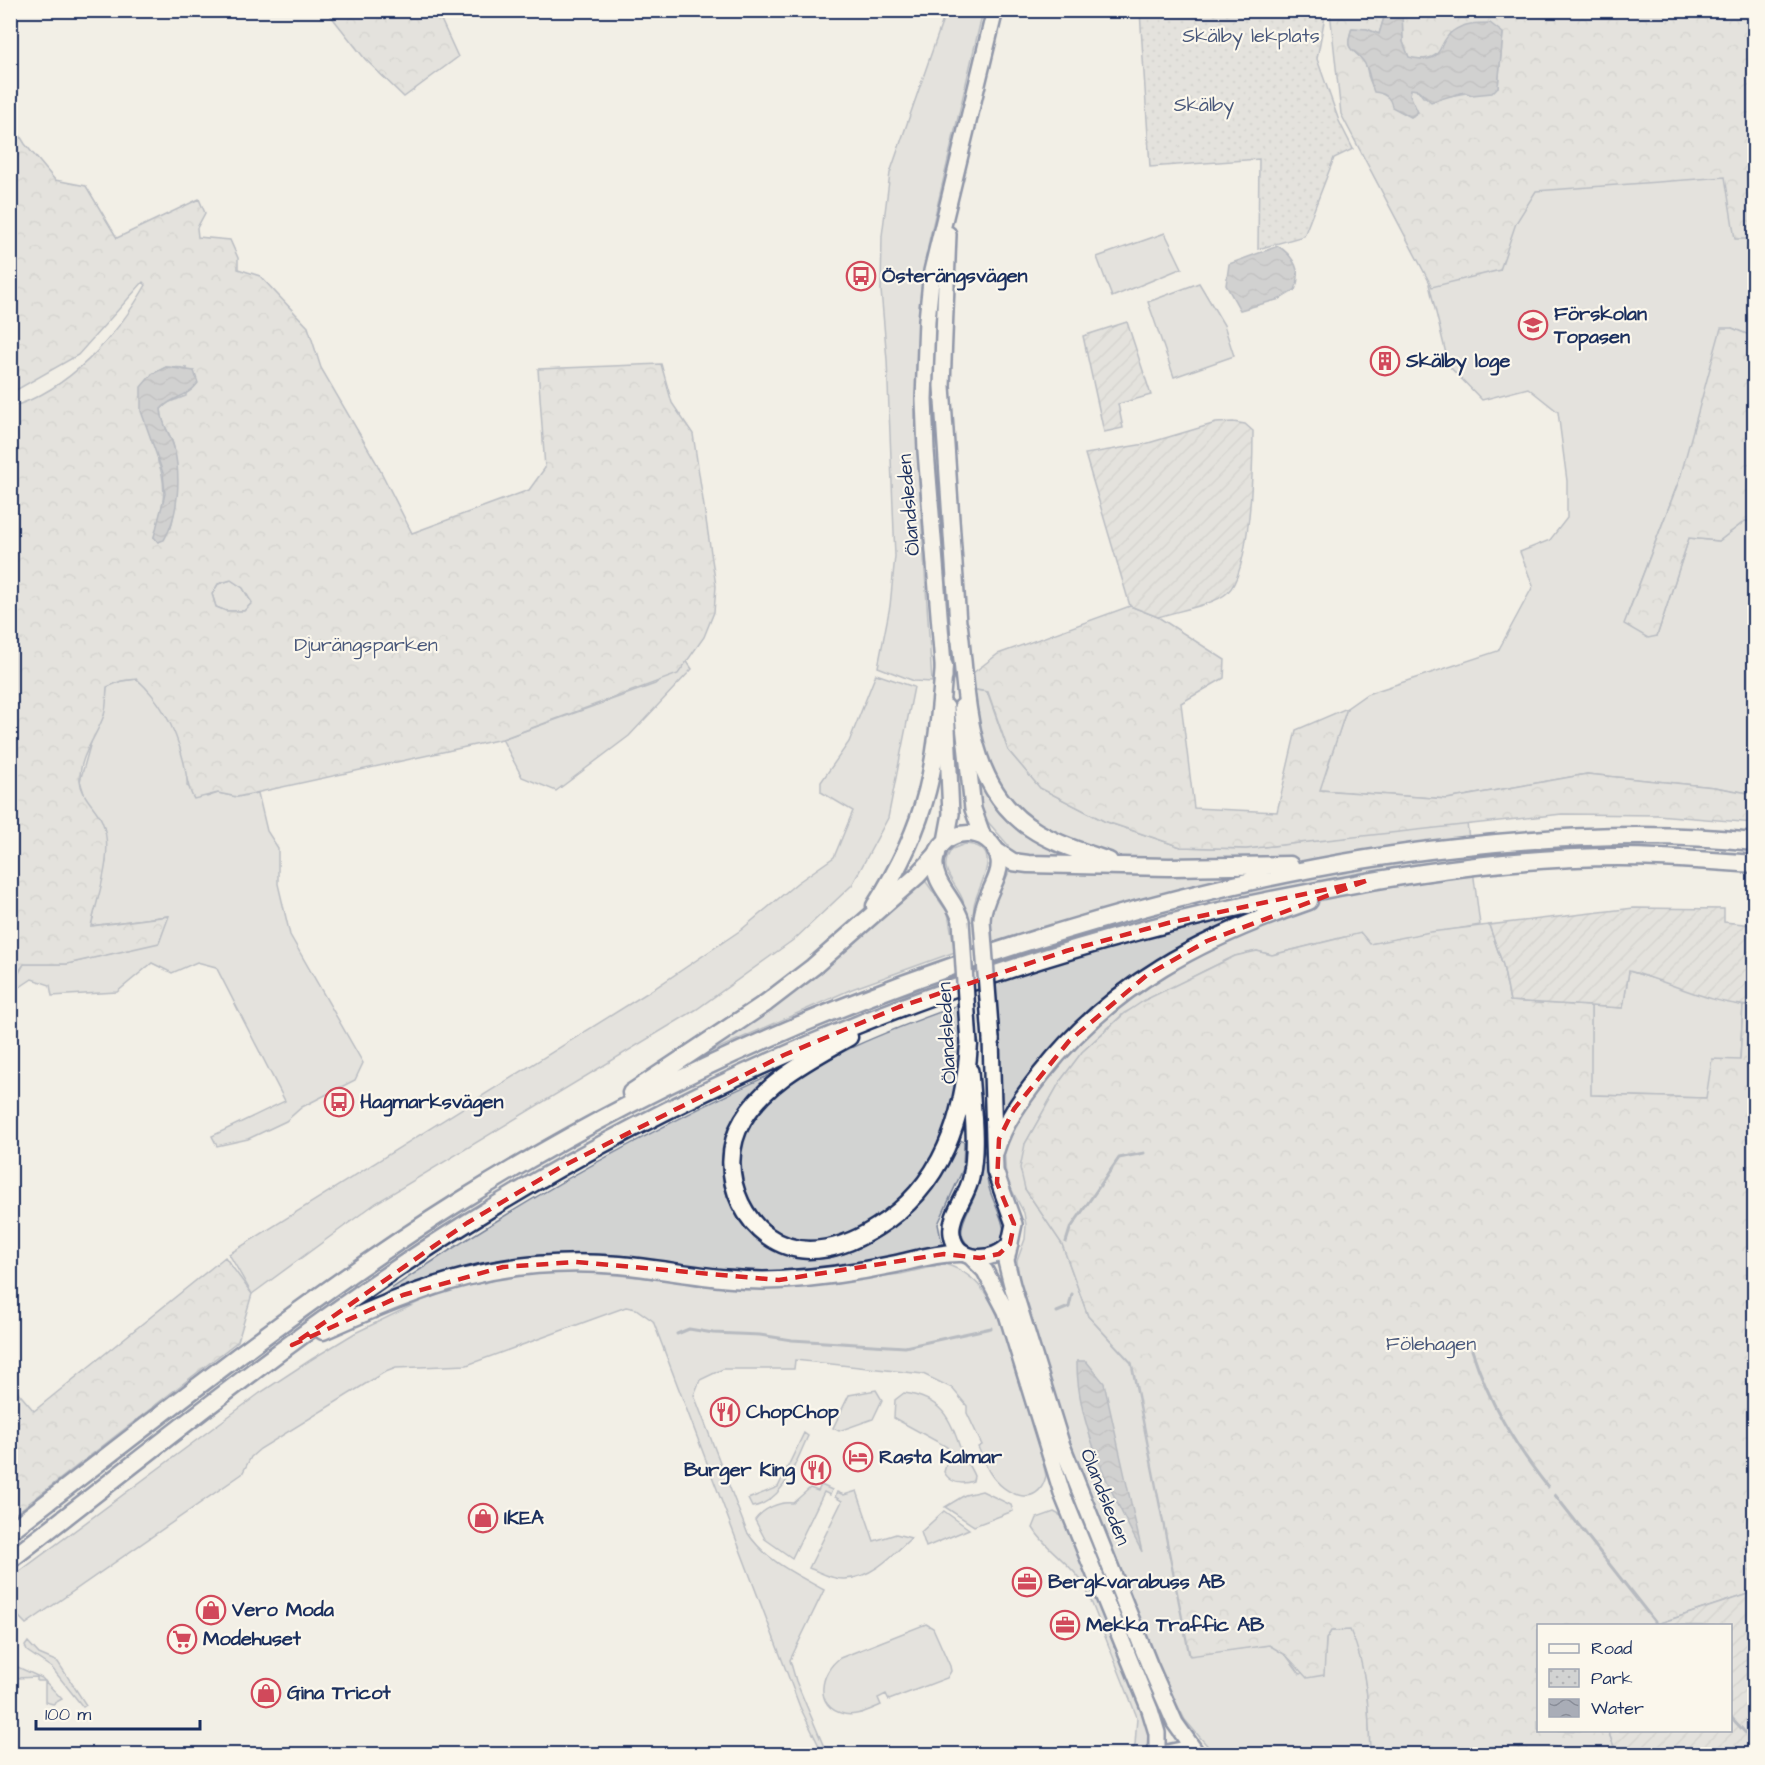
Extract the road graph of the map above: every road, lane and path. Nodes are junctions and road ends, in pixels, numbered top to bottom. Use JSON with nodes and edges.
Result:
{"nodes":[{"id":1,"x":995,"y":10,"type":"edge"},
{"id":2,"x":957,"y":168,"type":"junction"},
{"id":3,"x":958,"y":627,"type":"junction"},
{"id":4,"x":944,"y":666,"type":"junction"},
{"id":5,"x":983,"y":837,"type":"junction"},
{"id":6,"x":1755,"y":842,"type":"edge"},
{"id":7,"x":941,"y":848,"type":"junction"},
{"id":8,"x":996,"y":851,"type":"junction"},
{"id":9,"x":1336,"y":864,"type":"junction"},
{"id":10,"x":1755,"y":864,"type":"edge"},
{"id":11,"x":1121,"y":866,"type":"junction"},
{"id":12,"x":1366,"y":881,"type":"junction"},
{"id":13,"x":866,"y":919,"type":"junction"},
{"id":14,"x":899,"y":1007,"type":"junction"},
{"id":15,"x":969,"y":1044,"type":"junction"},
{"id":16,"x":549,"y":1148,"type":"junction"},
{"id":17,"x":995,"y":1152,"type":"junction"},
{"id":18,"x":1010,"y":1244,"type":"junction"},
{"id":19,"x":967,"y":1255,"type":"junction"},
{"id":20,"x":292,"y":1345,"type":"junction"},
{"id":21,"x":10,"y":1531,"type":"edge"},
{"id":22,"x":10,"y":1560,"type":"edge"},
{"id":23,"x":1157,"y":1755,"type":"edge"},
{"id":24,"x":1163,"y":1755,"type":"edge"},
{"id":25,"x":1196,"y":1755,"type":"edge"}],
"edges":[{"from":1,"to":2,"type":"main road","name":"Ölandsleden"},
{"from":2,"to":3,"type":"main road","name":"Ölandsleden"},
{"from":2,"to":4,"type":"main road","name":"Ölandsleden"},
{"from":3,"to":5,"type":"main road","name":"Ölandsleden"},
{"from":3,"to":11,"type":"highway"},
{"from":4,"to":7,"type":"main road","name":"Ölandsleden"},
{"from":4,"to":13,"type":"highway"},
{"from":5,"to":7,"type":"main road"},
{"from":5,"to":8,"type":"main road","name":"Ölandsleden"},
{"from":6,"to":9,"type":"highway"},
{"from":7,"to":13,"type":"highway"},
{"from":7,"to":15,"type":"main road","name":"Ölandsleden","bridge":true},
{"from":8,"to":11,"type":"highway"},
{"from":8,"to":17,"type":"main road","name":"Ölandsleden","bridge":true},
{"from":9,"to":11,"type":"highway"},
{"from":9,"to":16,"type":"highway"},
{"from":10,"to":12,"type":"highway"},
{"from":12,"to":14,"type":"highway"},
{"from":12,"to":17,"type":"highway"},
{"from":13,"to":16,"type":"highway"},
{"from":14,"to":15,"type":"highway"},
{"from":14,"to":20,"type":"highway"},
{"from":15,"to":19,"type":"main road","name":"Ölandsleden"},
{"from":16,"to":21,"type":"highway"},
{"from":17,"to":18,"type":"main road","name":"Ölandsleden"},
{"from":18,"to":19,"type":"main road"},
{"from":18,"to":25,"type":"main road","name":"Ölandsleden"},
{"from":19,"to":20,"type":"highway"},
{"from":19,"to":23,"type":"main road","name":"Ölandsleden"},
{"from":20,"to":22,"type":"highway"},
{"from":24,"to":25,"type":"main road","name":"Ölandsleden"}]}
